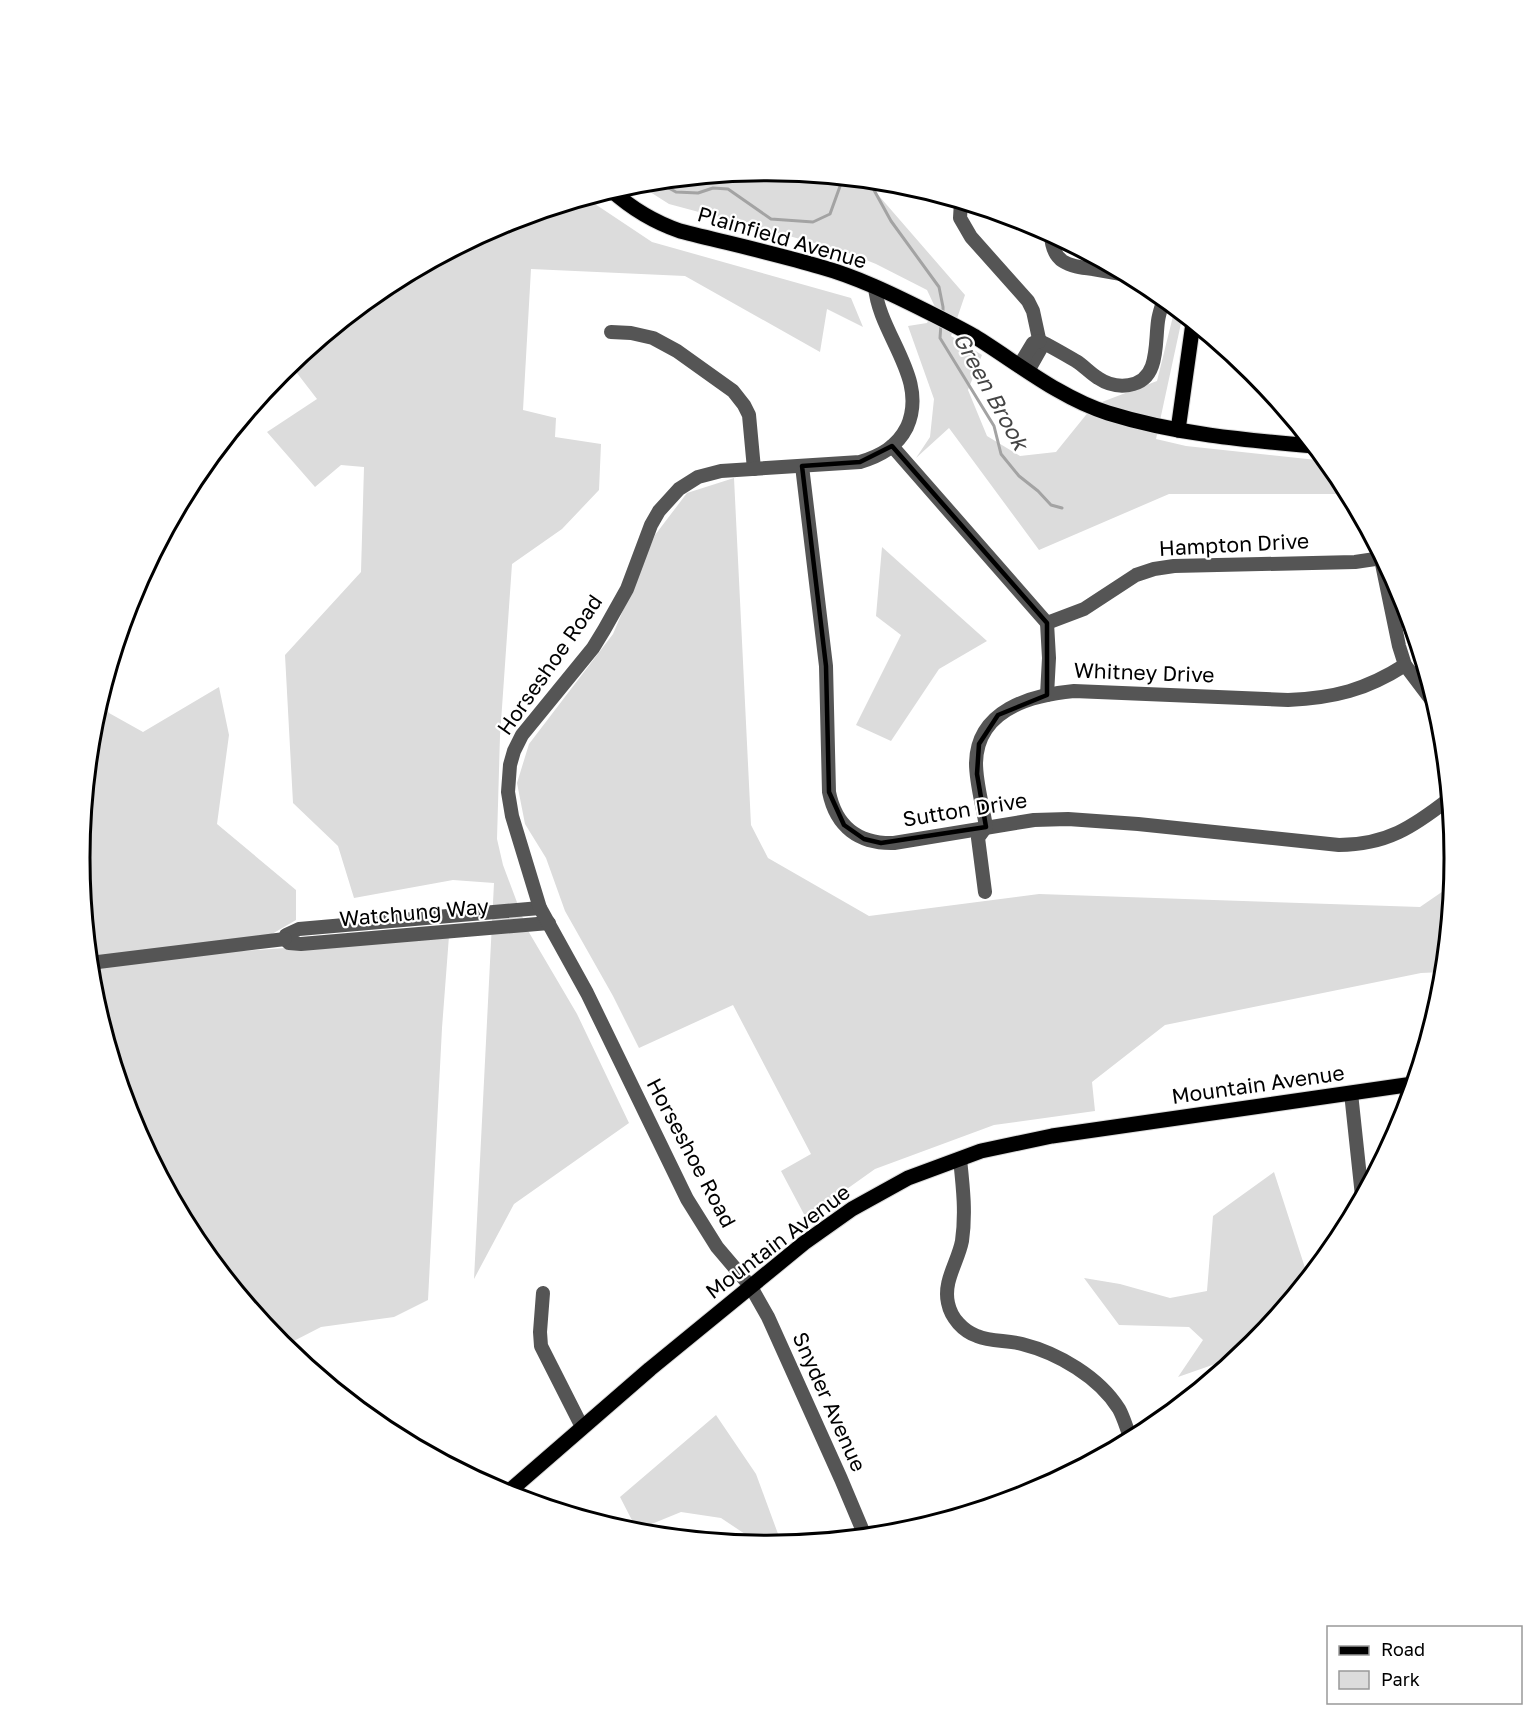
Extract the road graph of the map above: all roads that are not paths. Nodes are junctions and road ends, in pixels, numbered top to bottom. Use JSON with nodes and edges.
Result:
{"nodes":[{"id":1,"x":621,"y":197,"type":"edge"},
{"id":2,"x":961,"y":210,"type":"edge"},
{"id":3,"x":1052,"y":245,"type":"edge"},
{"id":4,"x":1104,"y":271,"type":"edge"},
{"id":5,"x":875,"y":287,"type":"junction"},
{"id":6,"x":1161,"y":308,"type":"edge"},
{"id":7,"x":1192,"y":331,"type":"edge"},
{"id":8,"x":611,"y":332,"type":"dead end"},
{"id":9,"x":1040,"y":340,"type":"junction"},
{"id":10,"x":1024,"y":369,"type":"junction"},
{"id":11,"x":1178,"y":430,"type":"junction"},
{"id":12,"x":1303,"y":445,"type":"edge"},
{"id":13,"x":892,"y":446,"type":"junction"},
{"id":14,"x":802,"y":466,"type":"junction"},
{"id":15,"x":754,"y":469,"type":"junction"},
{"id":16,"x":1374,"y":559,"type":"edge"},
{"id":17,"x":1388,"y":590,"type":"edge"},
{"id":18,"x":1047,"y":623,"type":"junction"},
{"id":19,"x":1405,"y":665,"type":"junction"},
{"id":20,"x":1422,"y":688,"type":"edge"},
{"id":21,"x":1047,"y":694,"type":"junction"},
{"id":22,"x":1442,"y":804,"type":"edge"},
{"id":23,"x":986,"y":827,"type":"junction"},
{"id":24,"x":985,"y":892,"type":"dead end"},
{"id":25,"x":540,"y":908,"type":"junction"},
{"id":26,"x":549,"y":923,"type":"junction"},
{"id":27,"x":285,"y":939,"type":"junction"},
{"id":28,"x":99,"y":962,"type":"edge"},
{"id":29,"x":1404,"y":1085,"type":"edge"},
{"id":30,"x":1351,"y":1093,"type":"junction"},
{"id":31,"x":960,"y":1159,"type":"junction"},
{"id":32,"x":1361,"y":1183,"type":"edge"},
{"id":33,"x":751,"y":1287,"type":"junction"},
{"id":34,"x":543,"y":1293,"type":"dead end"},
{"id":35,"x":582,"y":1427,"type":"junction"},
{"id":36,"x":1127,"y":1430,"type":"edge"},
{"id":37,"x":518,"y":1487,"type":"edge"},
{"id":38,"x":862,"y":1528,"type":"edge"}],
"edges":[{"from":1,"to":5,"type":"main road","name":"Plainfield Avenue"},
{"from":2,"to":9,"type":"street"},
{"from":3,"to":4,"type":"street"},
{"from":5,"to":10,"type":"main road","name":"Plainfield Avenue"},
{"from":5,"to":13,"type":"street","name":"Horseshoe Road"},
{"from":6,"to":9,"type":"street"},
{"from":7,"to":11,"type":"main road"},
{"from":8,"to":15,"type":"street"},
{"from":9,"to":10,"type":"street"},
{"from":10,"to":11,"type":"main road","name":"Plainfield Avenue"},
{"from":11,"to":12,"type":"main road","name":"Plainfield Avenue"},
{"from":13,"to":14,"type":"street","name":"Horseshoe Road"},
{"from":13,"to":18,"type":"street"},
{"from":14,"to":15,"type":"street","name":"Horseshoe Road"},
{"from":14,"to":23,"type":"street","name":"Sutton Drive"},
{"from":15,"to":25,"type":"street","name":"Horseshoe Road"},
{"from":16,"to":18,"type":"street","name":"Hampton Drive"},
{"from":17,"to":19,"type":"street"},
{"from":18,"to":21,"type":"street"},
{"from":19,"to":20,"type":"street"},
{"from":19,"to":21,"type":"street","name":"Whitney Drive"},
{"from":21,"to":23,"type":"street","name":"Whitney Drive"},
{"from":22,"to":23,"type":"street","name":"Sutton Drive"},
{"from":23,"to":24,"type":"street"},
{"from":25,"to":26,"type":"street","name":"Horseshoe Road"},
{"from":25,"to":27,"type":"street","name":"Watchung Way"},
{"from":26,"to":27,"type":"street","name":"Watchung Way"},
{"from":26,"to":33,"type":"street","name":"Horseshoe Road"},
{"from":27,"to":28,"type":"street","name":"Watchung Way"},
{"from":29,"to":30,"type":"main road","name":"Mountain Avenue"},
{"from":30,"to":31,"type":"main road","name":"Mountain Avenue"},
{"from":30,"to":32,"type":"street"},
{"from":31,"to":33,"type":"main road","name":"Mountain Avenue"},
{"from":31,"to":36,"type":"street"},
{"from":33,"to":35,"type":"main road","name":"Mountain Avenue"},
{"from":33,"to":38,"type":"street","name":"Snyder Avenue"},
{"from":34,"to":35,"type":"street"},
{"from":35,"to":37,"type":"main road","name":"Mountain Avenue"}]}
